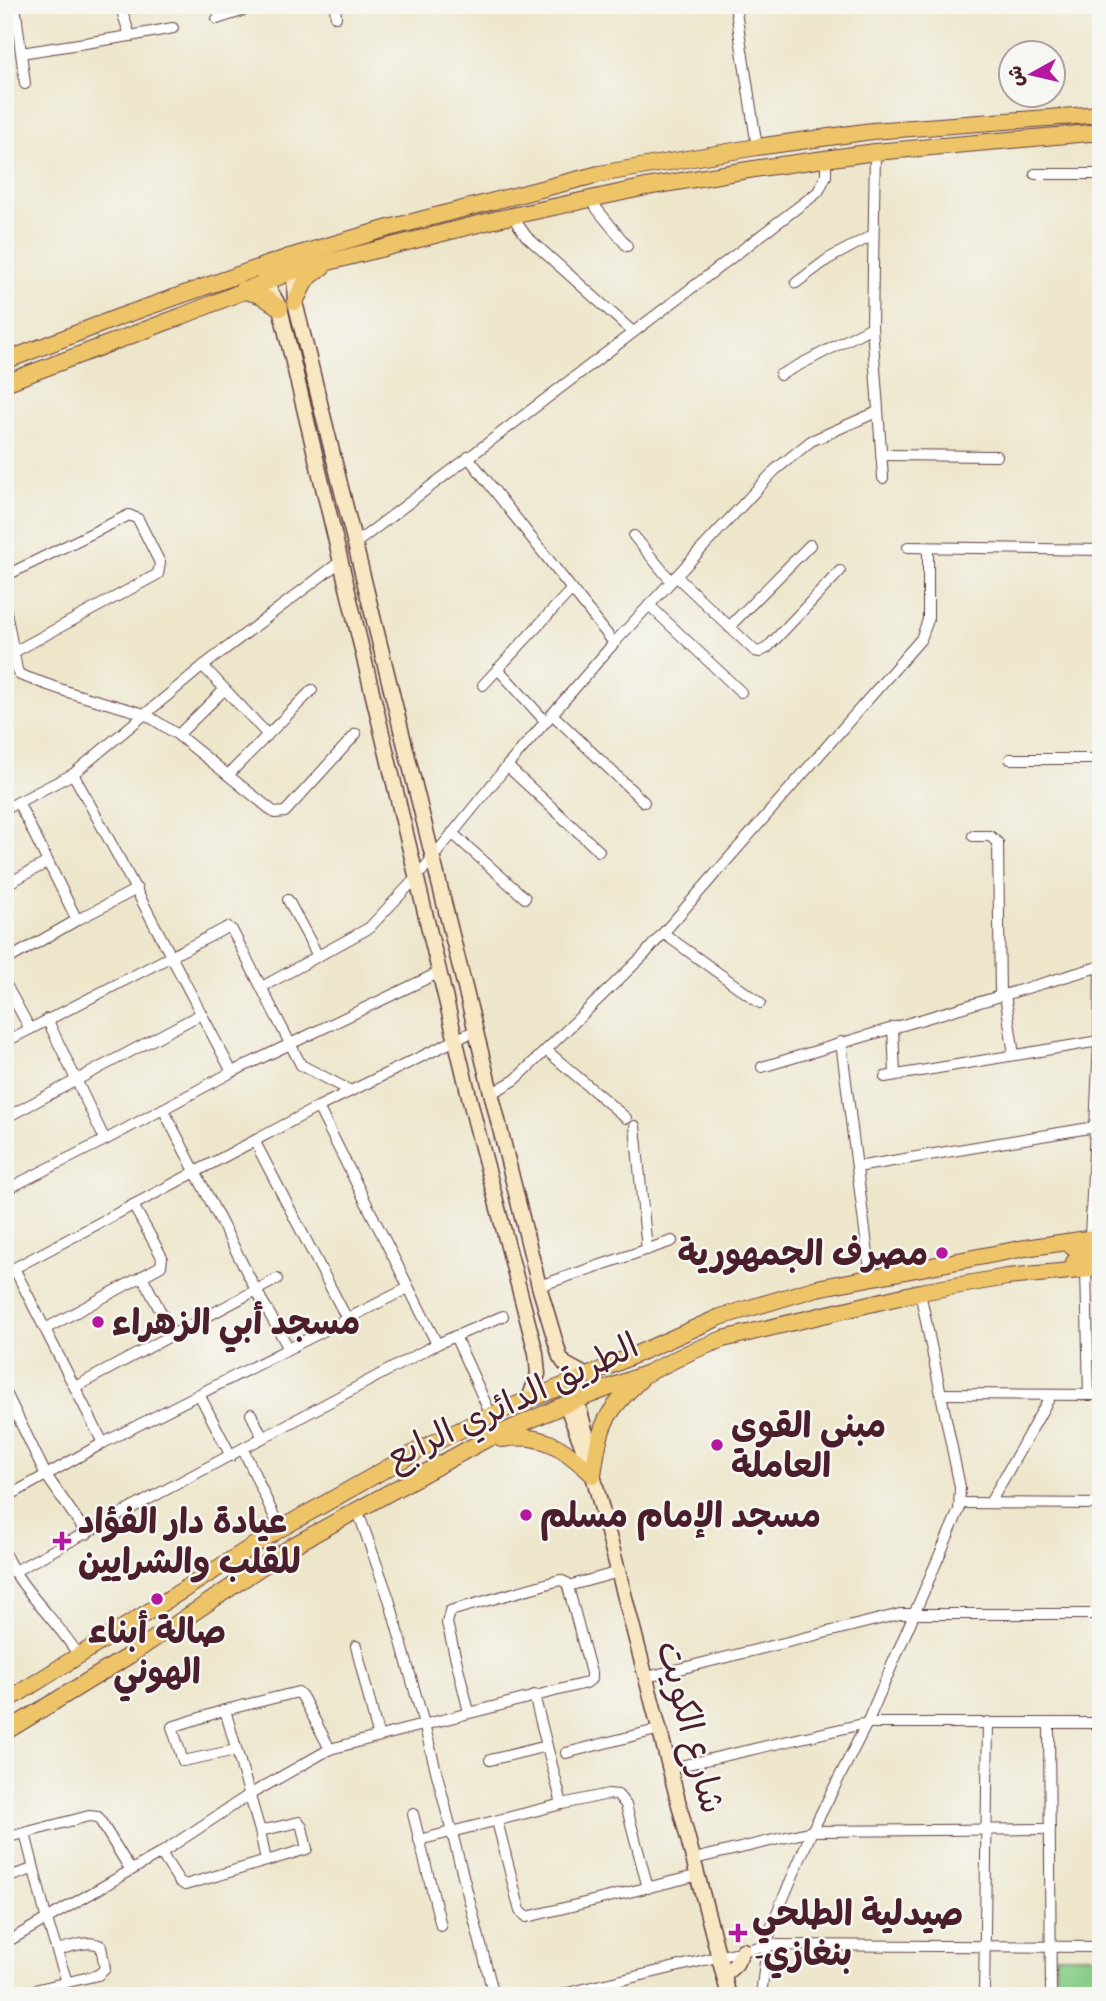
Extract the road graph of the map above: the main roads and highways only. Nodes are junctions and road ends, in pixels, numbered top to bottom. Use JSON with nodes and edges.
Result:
{"nodes":[{"id":1,"x":1101,"y":114,"type":"edge"},
{"id":2,"x":1101,"y":132,"type":"edge"},
{"id":3,"x":327,"y":262,"type":"junction"},
{"id":4,"x":289,"y":264,"type":"junction"},
{"id":5,"x":264,"y":273,"type":"junction"},
{"id":6,"x":242,"y":290,"type":"junction"},
{"id":7,"x":288,"y":305,"type":"junction"},
{"id":8,"x":5,"y":360,"type":"edge"},
{"id":9,"x":5,"y":383,"type":"edge"},
{"id":10,"x":1095,"y":1238,"type":"edge"},
{"id":11,"x":1030,"y":1247,"type":"junction"},
{"id":12,"x":1093,"y":1269,"type":"edge"},
{"id":13,"x":987,"y":1280,"type":"junction"},
{"id":14,"x":648,"y":1373,"type":"junction"},
{"id":15,"x":587,"y":1376,"type":"junction"},
{"id":16,"x":529,"y":1399,"type":"junction"},
{"id":17,"x":572,"y":1402,"type":"junction"},
{"id":18,"x":481,"y":1442,"type":"junction"},
{"id":19,"x":593,"y":1475,"type":"junction"},
{"id":20,"x":118,"y":1633,"type":"junction"},
{"id":21,"x":80,"y":1655,"type":"junction"},
{"id":22,"x":130,"y":1655,"type":"junction"},
{"id":23,"x":97,"y":1676,"type":"junction"},
{"id":24,"x":6,"y":1701,"type":"edge"},
{"id":25,"x":5,"y":1732,"type":"edge"},
{"id":26,"x":743,"y":1950,"type":"road end"},
{"id":27,"x":724,"y":1975,"type":"junction"},
{"id":28,"x":729,"y":1996,"type":"edge"}],
"edges":[{"from":1,"to":4,"type":"main road"},
{"from":2,"to":3,"type":"main road"},
{"from":3,"to":4,"type":"main road"},
{"from":3,"to":7,"type":"main road"},
{"from":4,"to":5,"type":"main road"},
{"from":4,"to":7,"type":"main road"},
{"from":5,"to":6,"type":"main road"},
{"from":5,"to":7,"type":"main road"},
{"from":5,"to":8,"type":"main road"},
{"from":6,"to":7,"type":"main road"},
{"from":6,"to":9,"type":"main road"},
{"from":7,"to":15,"type":"main road"},
{"from":7,"to":16,"type":"main road"},
{"from":10,"to":11,"type":"main road","name":"الطريق الدائري الرابع"},
{"from":11,"to":13,"type":"main road"},
{"from":11,"to":15,"type":"main road","name":"الطريق الدائري الرابع"},
{"from":12,"to":13,"type":"main road","name":"الطريق الدائري الرابع"},
{"from":13,"to":14,"type":"main road","name":"الطريق الدائري الرابع"},
{"from":14,"to":17,"type":"main road","name":"الطريق الدائري الرابع"},
{"from":14,"to":19,"type":"main road"},
{"from":15,"to":16,"type":"main road","name":"الطريق الدائري الرابع"},
{"from":16,"to":20,"type":"main road","name":"الطريق الدائري الرابع"},
{"from":17,"to":18,"type":"main road","name":"الطريق الدائري الرابع"},
{"from":17,"to":19,"type":"main road","name":"شارع الكويت"},
{"from":18,"to":19,"type":"main road"},
{"from":18,"to":22,"type":"main road","name":"الطريق الدائري الرابع"},
{"from":19,"to":27,"type":"main road","name":"شارع الكويت"},
{"from":20,"to":21,"type":"main road","name":"الطريق الدائري الرابع"},
{"from":20,"to":22,"type":"main road"},
{"from":21,"to":23,"type":"main road"},
{"from":21,"to":24,"type":"main road","name":"الطريق الدائري الرابع"},
{"from":22,"to":23,"type":"main road","name":"الطريق الدائري الرابع"},
{"from":23,"to":25,"type":"main road","name":"الطريق الدائري الرابع"},
{"from":26,"to":27,"type":"main road"},
{"from":27,"to":28,"type":"main road","name":"شارع الكويت"}]}
